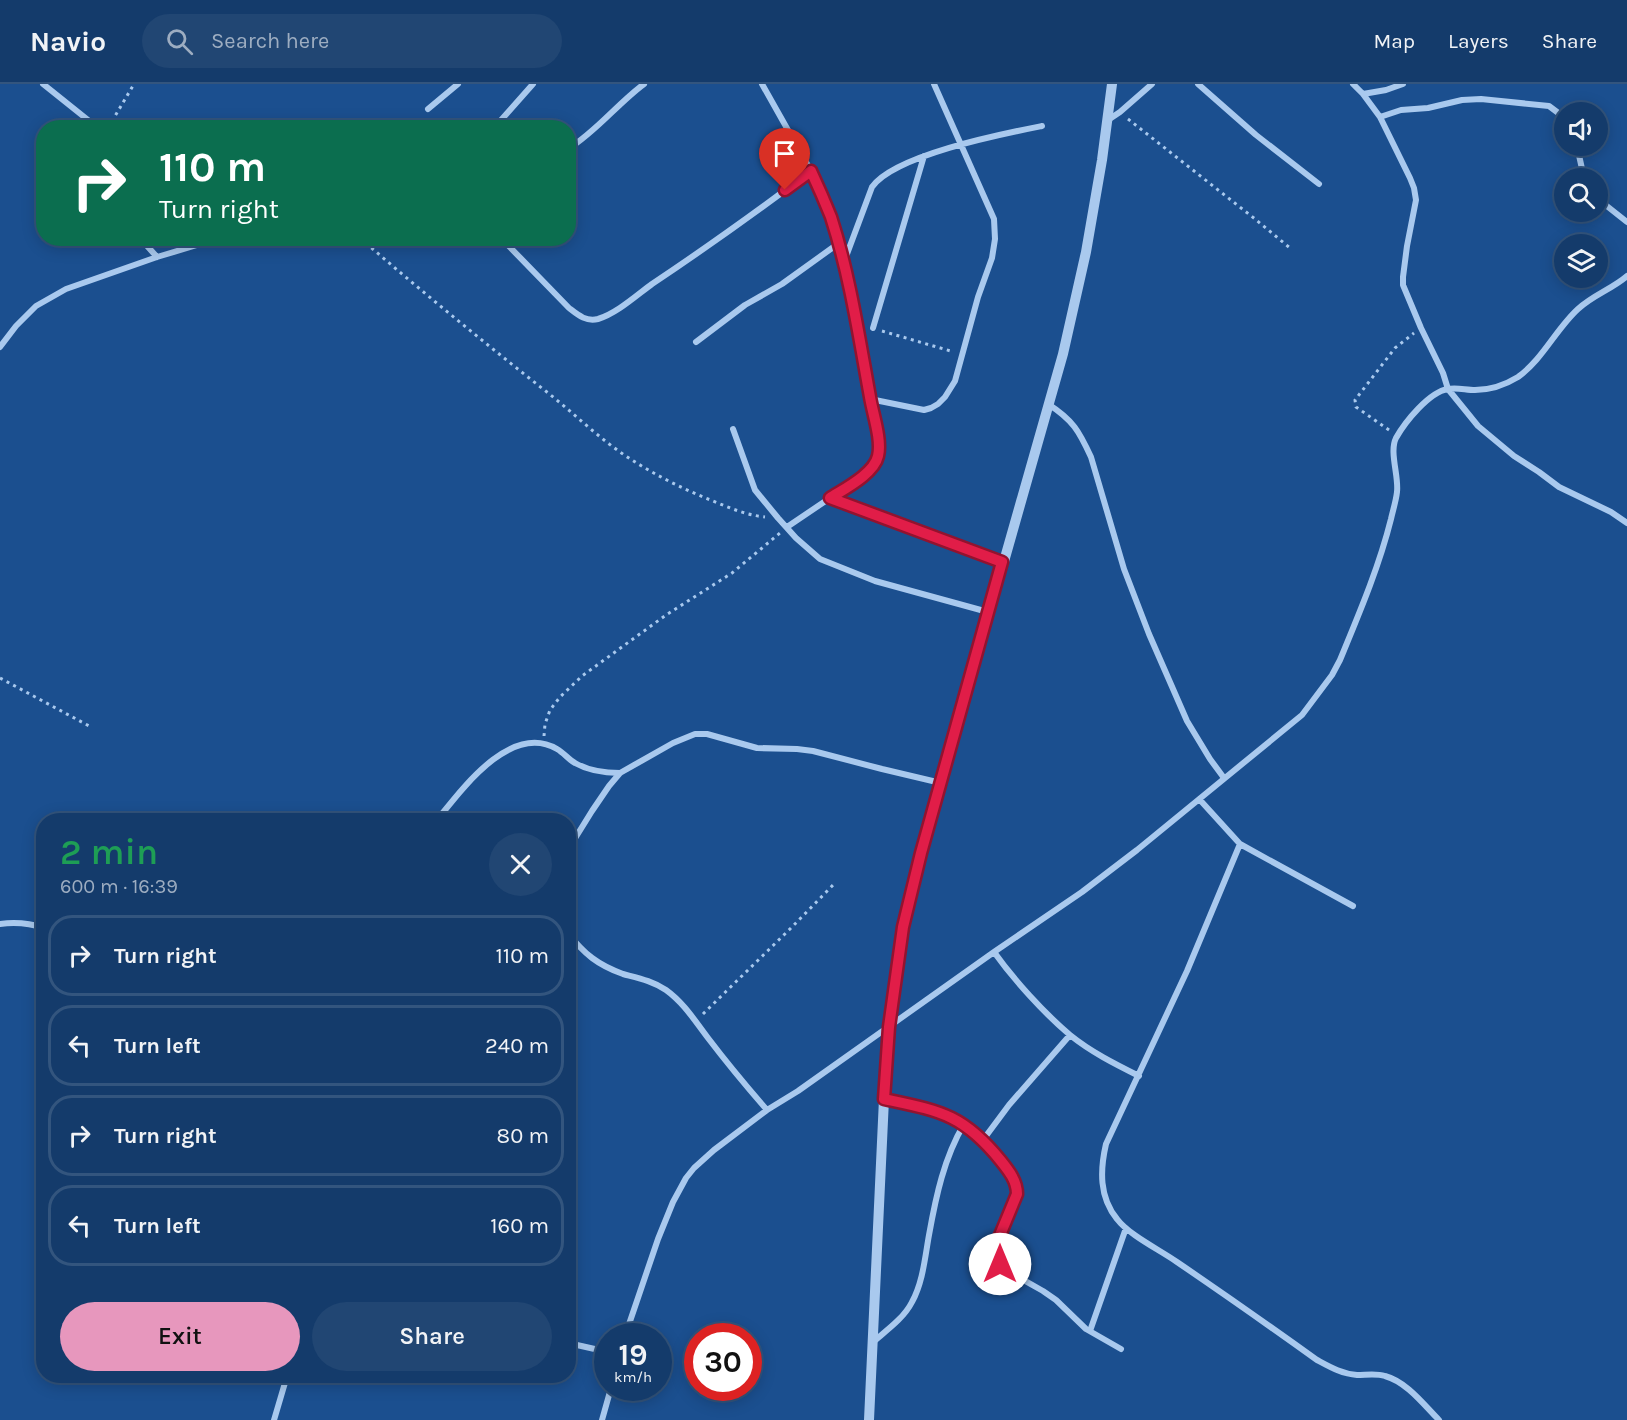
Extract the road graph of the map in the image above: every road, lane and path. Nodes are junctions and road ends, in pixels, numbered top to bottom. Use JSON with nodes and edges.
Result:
{"nodes":[{"id":1,"x":43,"y":84,"type":"edge"},
{"id":2,"x":134,"y":84,"type":"edge"},
{"id":3,"x":458,"y":84,"type":"edge"},
{"id":4,"x":533,"y":84,"type":"edge"},
{"id":5,"x":644,"y":84,"type":"edge"},
{"id":6,"x":762,"y":84,"type":"edge"},
{"id":7,"x":934,"y":84,"type":"edge"},
{"id":8,"x":1112,"y":84,"type":"edge"},
{"id":9,"x":1152,"y":84,"type":"edge"},
{"id":10,"x":1198,"y":84,"type":"edge"},
{"id":11,"x":1353,"y":84,"type":"edge"},
{"id":12,"x":1403,"y":84,"type":"edge"},
{"id":13,"x":1363,"y":94,"type":"junction"},
{"id":14,"x":428,"y":109,"type":"dead end"},
{"id":15,"x":1554,"y":110,"type":"edge"},
{"id":16,"x":1120,"y":112,"type":"junction"},
{"id":17,"x":1380,"y":117,"type":"junction"},
{"id":18,"x":88,"y":120,"type":"edge"},
{"id":19,"x":113,"y":120,"type":"edge"},
{"id":20,"x":501,"y":120,"type":"edge"},
{"id":21,"x":1108,"y":120,"type":"junction"},
{"id":22,"x":1042,"y":126,"type":"dead end"},
{"id":23,"x":576,"y":144,"type":"edge"},
{"id":24,"x":960,"y":145,"type":"junction"},
{"id":25,"x":924,"y":156,"type":"junction"},
{"id":26,"x":811,"y":171,"type":"junction"},
{"id":27,"x":1319,"y":184,"type":"dead end"},
{"id":28,"x":1608,"y":207,"type":"edge"},
{"id":29,"x":1627,"y":222,"type":"edge"},
{"id":30,"x":838,"y":243,"type":"junction"},
{"id":31,"x":147,"y":246,"type":"edge"},
{"id":32,"x":193,"y":246,"type":"edge"},
{"id":33,"x":369,"y":246,"type":"edge"},
{"id":34,"x":509,"y":246,"type":"edge"},
{"id":35,"x":1290,"y":248,"type":"dead end"},
{"id":36,"x":157,"y":257,"type":"junction"},
{"id":37,"x":844,"y":262,"type":"junction"},
{"id":38,"x":1627,"y":276,"type":"edge"},
{"id":39,"x":873,"y":328,"type":"joint"},
{"id":40,"x":1421,"y":328,"type":"junction"},
{"id":41,"x":696,"y":342,"type":"dead end"},
{"id":42,"x":0,"y":347,"type":"edge"},
{"id":43,"x":961,"y":354,"type":"junction"},
{"id":44,"x":1448,"y":389,"type":"junction"},
{"id":45,"x":870,"y":399,"type":"junction"},
{"id":46,"x":1048,"y":404,"type":"junction"},
{"id":47,"x":733,"y":429,"type":"dead end"},
{"id":48,"x":1397,"y":436,"type":"junction"},
{"id":49,"x":830,"y":498,"type":"junction"},
{"id":50,"x":778,"y":518,"type":"junction"},
{"id":51,"x":1627,"y":523,"type":"edge"},
{"id":52,"x":787,"y":527,"type":"junction"},
{"id":53,"x":1002,"y":562,"type":"junction"},
{"id":54,"x":988,"y":612,"type":"junction"},
{"id":55,"x":0,"y":678,"type":"edge"},
{"id":56,"x":91,"y":727,"type":"dead end"},
{"id":57,"x":544,"y":744,"type":"junction"},
{"id":58,"x":620,"y":772,"type":"junction"},
{"id":59,"x":1224,"y":778,"type":"junction"},
{"id":60,"x":941,"y":783,"type":"junction"},
{"id":61,"x":1200,"y":800,"type":"junction"},
{"id":62,"x":443,"y":813,"type":"edge"},
{"id":63,"x":576,"y":838,"type":"edge"},
{"id":64,"x":1240,"y":844,"type":"junction"},
{"id":65,"x":834,"y":884,"type":"dead end"},
{"id":66,"x":1353,"y":906,"type":"dead end"},
{"id":67,"x":0,"y":924,"type":"edge"},
{"id":68,"x":36,"y":925,"type":"edge"},
{"id":69,"x":576,"y":942,"type":"edge"},
{"id":70,"x":994,"y":952,"type":"junction"},
{"id":71,"x":695,"y":1021,"type":"junction"},
{"id":72,"x":889,"y":1027,"type":"junction"},
{"id":73,"x":1070,"y":1035,"type":"junction"},
{"id":74,"x":1139,"y":1076,"type":"junction"},
{"id":75,"x":884,"y":1099,"type":"junction"},
{"id":76,"x":767,"y":1110,"type":"junction"},
{"id":77,"x":964,"y":1124,"type":"junction"},
{"id":78,"x":983,"y":1140,"type":"junction"},
{"id":79,"x":1126,"y":1228,"type":"junction"},
{"id":80,"x":629,"y":1323,"type":"edge"},
{"id":81,"x":1090,"y":1331,"type":"junction"},
{"id":82,"x":873,"y":1342,"type":"junction"},
{"id":83,"x":576,"y":1345,"type":"edge"},
{"id":84,"x":594,"y":1349,"type":"edge"},
{"id":85,"x":1120,"y":1349,"type":"dead end"},
{"id":86,"x":285,"y":1383,"type":"edge"},
{"id":87,"x":607,"y":1401,"type":"edge"},
{"id":88,"x":274,"y":1420,"type":"edge"},
{"id":89,"x":602,"y":1420,"type":"edge"},
{"id":90,"x":869,"y":1420,"type":"edge"},
{"id":91,"x":1439,"y":1420,"type":"edge"}],
"edges":[{"from":1,"to":18,"type":"street"},
{"from":2,"to":19,"type":"path"},
{"from":3,"to":14,"type":"street"},
{"from":4,"to":20,"type":"street"},
{"from":5,"to":23,"type":"street"},
{"from":6,"to":26,"type":"street"},
{"from":7,"to":24,"type":"street"},
{"from":8,"to":21,"type":"street"},
{"from":9,"to":16,"type":"street"},
{"from":10,"to":27,"type":"street"},
{"from":11,"to":13,"type":"street"},
{"from":12,"to":13,"type":"street"},
{"from":13,"to":17,"type":"street"},
{"from":15,"to":17,"type":"street"},
{"from":16,"to":21,"type":"street"},
{"from":16,"to":35,"type":"path"},
{"from":17,"to":40,"type":"street"},
{"from":21,"to":46,"type":"street"},
{"from":22,"to":24,"type":"street"},
{"from":24,"to":25,"type":"street"},
{"from":24,"to":43,"type":"street"},
{"from":25,"to":37,"type":"street"},
{"from":25,"to":39,"type":"street"},
{"from":26,"to":30,"type":"street"},
{"from":26,"to":34,"type":"street"},
{"from":28,"to":29,"type":"street"},
{"from":30,"to":37,"type":"street"},
{"from":30,"to":41,"type":"street"},
{"from":31,"to":36,"type":"street"},
{"from":32,"to":36,"type":"street"},
{"from":33,"to":50,"type":"path"},
{"from":36,"to":42,"type":"street"},
{"from":37,"to":45,"type":"street"},
{"from":38,"to":44,"type":"street"},
{"from":39,"to":43,"type":"path"},
{"from":40,"to":44,"type":"street"},
{"from":40,"to":48,"type":"path"},
{"from":43,"to":45,"type":"street"},
{"from":44,"to":48,"type":"street"},
{"from":44,"to":51,"type":"street"},
{"from":45,"to":49,"type":"street"},
{"from":46,"to":53,"type":"street"},
{"from":46,"to":59,"type":"street"},
{"from":47,"to":50,"type":"street"},
{"from":48,"to":59,"type":"street"},
{"from":49,"to":52,"type":"street"},
{"from":49,"to":53,"type":"street"},
{"from":50,"to":52,"type":"street"},
{"from":52,"to":54,"type":"street"},
{"from":52,"to":57,"type":"path"},
{"from":53,"to":54,"type":"street"},
{"from":54,"to":60,"type":"street"},
{"from":55,"to":56,"type":"path"},
{"from":57,"to":58,"type":"street"},
{"from":57,"to":62,"type":"street"},
{"from":58,"to":60,"type":"street"},
{"from":58,"to":63,"type":"street"},
{"from":59,"to":61,"type":"street"},
{"from":60,"to":72,"type":"street"},
{"from":61,"to":64,"type":"street"},
{"from":61,"to":70,"type":"street"},
{"from":64,"to":66,"type":"street"},
{"from":64,"to":74,"type":"street"},
{"from":65,"to":71,"type":"path"},
{"from":67,"to":68,"type":"street"},
{"from":69,"to":71,"type":"street"},
{"from":70,"to":72,"type":"street"},
{"from":70,"to":73,"type":"street"},
{"from":71,"to":76,"type":"street"},
{"from":72,"to":75,"type":"street"},
{"from":72,"to":76,"type":"street"},
{"from":73,"to":74,"type":"street"},
{"from":73,"to":78,"type":"street"},
{"from":74,"to":79,"type":"street"},
{"from":75,"to":77,"type":"street"},
{"from":75,"to":82,"type":"street"},
{"from":76,"to":80,"type":"street"},
{"from":77,"to":78,"type":"street"},
{"from":77,"to":82,"type":"street"},
{"from":78,"to":81,"type":"street"},
{"from":79,"to":81,"type":"street"},
{"from":79,"to":91,"type":"street"},
{"from":81,"to":85,"type":"street"},
{"from":82,"to":90,"type":"street"},
{"from":83,"to":84,"type":"street"},
{"from":86,"to":88,"type":"street"},
{"from":87,"to":89,"type":"street"}]}
